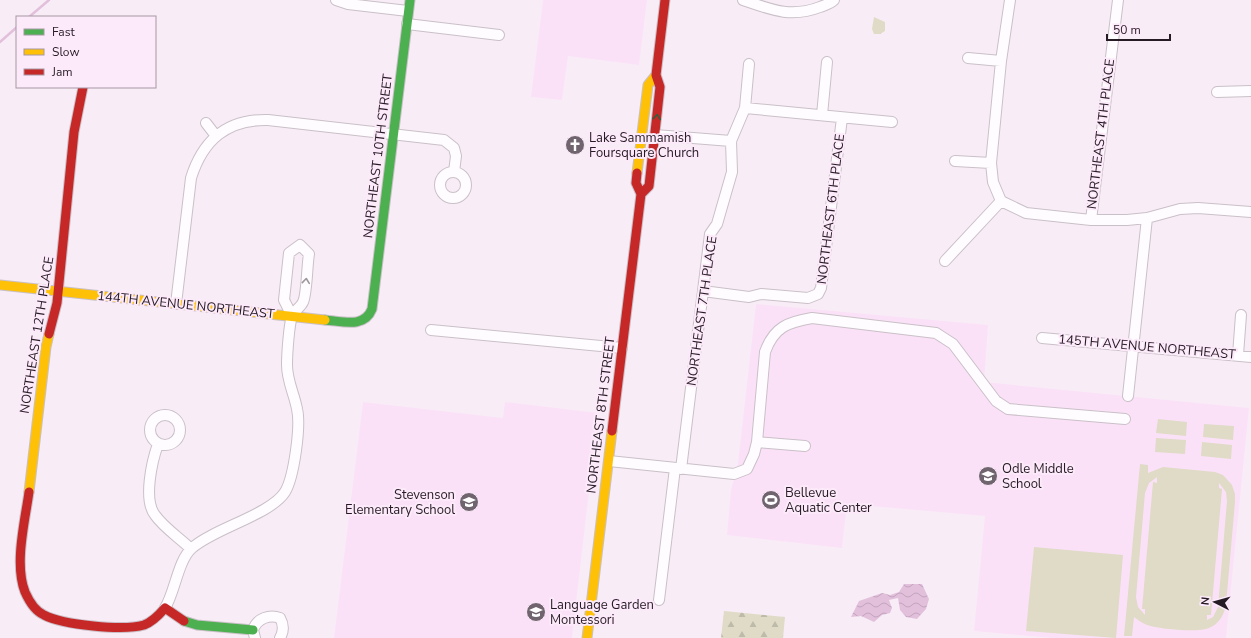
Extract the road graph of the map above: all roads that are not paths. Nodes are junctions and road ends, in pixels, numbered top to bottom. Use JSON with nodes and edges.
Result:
{"nodes":[{"id":1,"x":336,"y":0,"type":"edge"},
{"id":2,"x":410,"y":0,"type":"edge"},
{"id":3,"x":665,"y":0,"type":"edge"},
{"id":4,"x":744,"y":0,"type":"edge"},
{"id":5,"x":834,"y":0,"type":"edge"},
{"id":6,"x":1010,"y":0,"type":"edge"},
{"id":7,"x":1118,"y":0,"type":"edge"},
{"id":8,"x":408,"y":11,"type":"junction"},
{"id":9,"x":407,"y":24,"type":"junction"},
{"id":10,"x":499,"y":34,"type":"dead end"},
{"id":11,"x":968,"y":58,"type":"dead end"},
{"id":12,"x":1001,"y":61,"type":"junction"},
{"id":13,"x":827,"y":62,"type":"dead end"},
{"id":14,"x":749,"y":64,"type":"dead end"},
{"id":15,"x":656,"y":75,"type":"junction"},
{"id":16,"x":83,"y":88,"type":"edge"},
{"id":17,"x":1251,"y":91,"type":"edge"},
{"id":18,"x":1217,"y":92,"type":"dead end"},
{"id":19,"x":745,"y":108,"type":"junction"},
{"id":20,"x":822,"y":115,"type":"junction"},
{"id":21,"x":842,"y":118,"type":"junction"},
{"id":22,"x":892,"y":122,"type":"dead end"},
{"id":23,"x":206,"y":123,"type":"dead end"},
{"id":24,"x":393,"y":134,"type":"junction"},
{"id":25,"x":655,"y":135,"type":"junction"},
{"id":26,"x":216,"y":136,"type":"junction"},
{"id":27,"x":731,"y":141,"type":"junction"},
{"id":28,"x":955,"y":161,"type":"dead end"},
{"id":29,"x":991,"y":163,"type":"junction"},
{"id":30,"x":454,"y":172,"type":"dead end"},
{"id":31,"x":641,"y":194,"type":"junction"},
{"id":32,"x":1000,"y":201,"type":"junction"},
{"id":33,"x":1251,"y":212,"type":"edge"},
{"id":34,"x":1147,"y":218,"type":"junction"},
{"id":35,"x":1090,"y":220,"type":"junction"},
{"id":36,"x":946,"y":261,"type":"dead end"},
{"id":37,"x":0,"y":285,"type":"edge"},
{"id":38,"x":58,"y":291,"type":"junction"},
{"id":39,"x":703,"y":291,"type":"junction"},
{"id":40,"x":176,"y":304,"type":"junction"},
{"id":41,"x":369,"y":315,"type":"joint"},
{"id":42,"x":1241,"y":315,"type":"dead end"},
{"id":43,"x":292,"y":316,"type":"junction"},
{"id":44,"x":431,"y":330,"type":"dead end"},
{"id":45,"x":1042,"y":338,"type":"dead end"},
{"id":46,"x":1133,"y":347,"type":"junction"},
{"id":47,"x":622,"y":348,"type":"junction"},
{"id":48,"x":1238,"y":355,"type":"junction"},
{"id":49,"x":1251,"y":357,"type":"edge"},
{"id":50,"x":1128,"y":396,"type":"dead end"},
{"id":51,"x":1125,"y":419,"type":"dead end"},
{"id":52,"x":757,"y":442,"type":"junction"},
{"id":53,"x":158,"y":444,"type":"dead end"},
{"id":54,"x":804,"y":446,"type":"dead end"},
{"id":55,"x":609,"y":461,"type":"junction"},
{"id":56,"x":678,"y":469,"type":"junction"},
{"id":57,"x":191,"y":549,"type":"junction"},
{"id":58,"x":659,"y":600,"type":"dead end"},
{"id":59,"x":165,"y":608,"type":"junction"},
{"id":60,"x":254,"y":634,"type":"edge"},
{"id":61,"x":280,"y":638,"type":"edge"},
{"id":62,"x":588,"y":638,"type":"edge"}],
"edges":[{"from":1,"to":8,"type":"street"},
{"from":2,"to":8,"type":"street","name":"NORTHEAST 10TH STREET"},
{"from":3,"to":15,"type":"street","name":"NORTHEAST 8TH STREET"},
{"from":4,"to":5,"type":"street"},
{"from":6,"to":12,"type":"street"},
{"from":7,"to":35,"type":"street","name":"NORTHEAST 4TH PLACE"},
{"from":8,"to":9,"type":"street","name":"NORTHEAST 10TH STREET"},
{"from":9,"to":10,"type":"street"},
{"from":9,"to":24,"type":"street","name":"NORTHEAST 10TH STREET"},
{"from":11,"to":12,"type":"street"},
{"from":12,"to":29,"type":"street"},
{"from":13,"to":20,"type":"street"},
{"from":14,"to":19,"type":"street","name":"NORTHEAST 7TH PLACE"},
{"from":25,"to":15,"type":"street","name":"NORTHEAST 8TH STREET","one_way":true},
{"from":15,"to":31,"type":"street","name":"NORTHEAST 8TH STREET"},
{"from":16,"to":38,"type":"street","name":"NORTHEAST 12TH PLACE"},
{"from":17,"to":18,"type":"street"},
{"from":19,"to":20,"type":"street"},
{"from":19,"to":27,"type":"street","name":"NORTHEAST 7TH PLACE"},
{"from":20,"to":21,"type":"street"},
{"from":21,"to":22,"type":"street"},
{"from":21,"to":39,"type":"street","name":"NORTHEAST 6TH PLACE"},
{"from":23,"to":26,"type":"street"},
{"from":24,"to":26,"type":"street"},
{"from":24,"to":30,"type":"street"},
{"from":24,"to":41,"type":"street","name":"NORTHEAST 10TH STREET"},
{"from":25,"to":27,"type":"street"},
{"from":25,"to":31,"type":"street","name":"NORTHEAST 8TH STREET"},
{"from":26,"to":40,"type":"street"},
{"from":27,"to":39,"type":"street","name":"NORTHEAST 7TH PLACE"},
{"from":28,"to":29,"type":"street"},
{"from":29,"to":32,"type":"street"},
{"from":31,"to":47,"type":"street","name":"NORTHEAST 8TH STREET"},
{"from":32,"to":35,"type":"street"},
{"from":32,"to":36,"type":"street"},
{"from":33,"to":34,"type":"street"},
{"from":34,"to":35,"type":"street"},
{"from":34,"to":46,"type":"street"},
{"from":37,"to":38,"type":"street","name":"144TH AVENUE NORTHEAST"},
{"from":38,"to":40,"type":"street","name":"144TH AVENUE NORTHEAST"},
{"from":38,"to":59,"type":"street","name":"NORTHEAST 12TH PLACE"},
{"from":39,"to":56,"type":"street","name":"NORTHEAST 7TH PLACE"},
{"from":40,"to":43,"type":"street","name":"144TH AVENUE NORTHEAST"},
{"from":41,"to":43,"type":"street","name":"144TH AVENUE NORTHEAST"},
{"from":42,"to":48,"type":"street"},
{"from":43,"to":43,"type":"street","one_way":true},
{"from":43,"to":57,"type":"street"},
{"from":44,"to":47,"type":"street"},
{"from":45,"to":46,"type":"street","name":"145TH AVENUE NORTHEAST"},
{"from":46,"to":48,"type":"street","name":"145TH AVENUE NORTHEAST"},
{"from":46,"to":50,"type":"street"},
{"from":47,"to":55,"type":"street","name":"NORTHEAST 8TH STREET"},
{"from":48,"to":49,"type":"street","name":"145TH AVENUE NORTHEAST"},
{"from":51,"to":52,"type":"street"},
{"from":52,"to":54,"type":"street"},
{"from":52,"to":56,"type":"street"},
{"from":53,"to":57,"type":"street"},
{"from":55,"to":56,"type":"street"},
{"from":55,"to":62,"type":"street","name":"NORTHEAST 8TH STREET"},
{"from":56,"to":58,"type":"street","name":"NORTHEAST 7TH PLACE"},
{"from":57,"to":59,"type":"street"},
{"from":59,"to":60,"type":"street"},
{"from":60,"to":61,"type":"street"}]}
